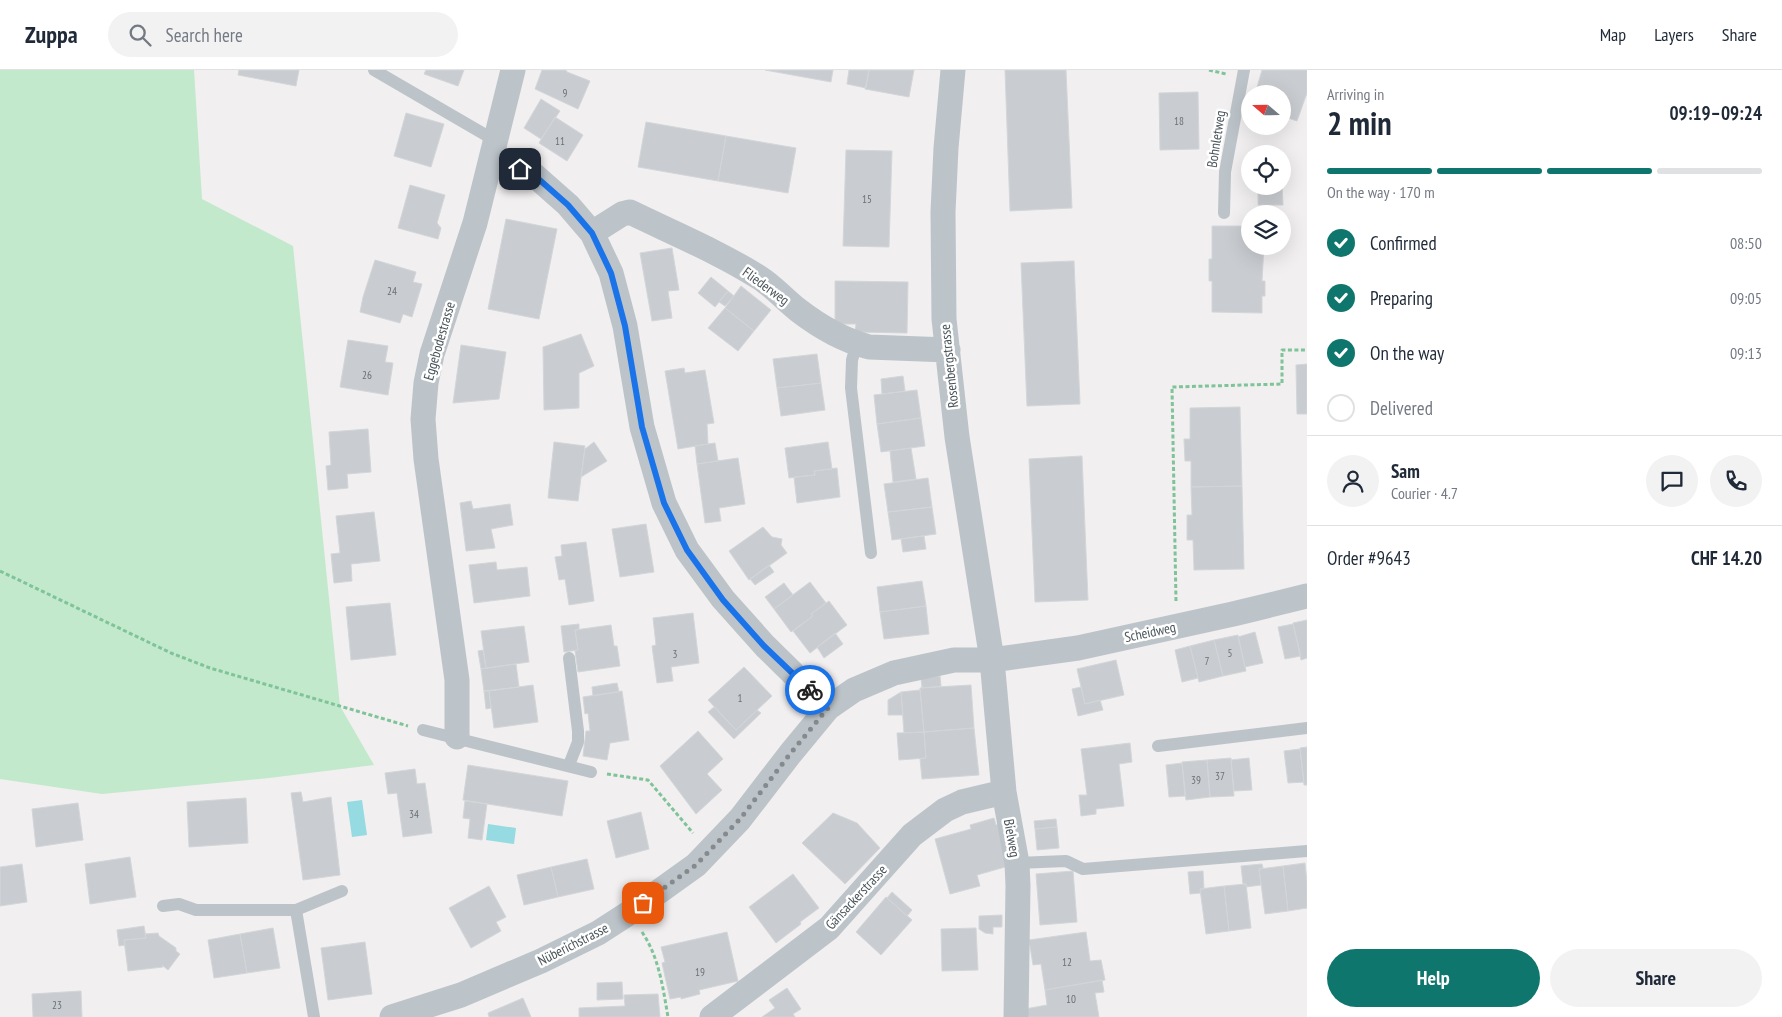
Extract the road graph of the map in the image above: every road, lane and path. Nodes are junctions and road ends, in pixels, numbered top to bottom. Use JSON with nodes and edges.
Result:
{"nodes":[{"id":1,"x":374,"y":70,"type":"edge"},
{"id":2,"x":513,"y":70,"type":"edge"},
{"id":3,"x":953,"y":70,"type":"edge"},
{"id":4,"x":1244,"y":70,"type":"edge"},
{"id":5,"x":494,"y":148,"type":"junction"},
{"id":6,"x":1224,"y":213,"type":"dead end"},
{"id":7,"x":592,"y":233,"type":"junction"},
{"id":8,"x":857,"y":343,"type":"junction"},
{"id":9,"x":948,"y":350,"type":"junction"},
{"id":10,"x":1307,"y":350,"type":"edge"},
{"id":11,"x":871,"y":553,"type":"dead end"},
{"id":12,"x":0,"y":571,"type":"edge"},
{"id":13,"x":1307,"y":596,"type":"edge"},
{"id":14,"x":1177,"y":627,"type":"junction"},
{"id":15,"x":569,"y":658,"type":"dead end"},
{"id":16,"x":992,"y":660,"type":"junction"},
{"id":17,"x":828,"y":708,"type":"junction"},
{"id":18,"x":1307,"y":728,"type":"edge"},
{"id":19,"x":423,"y":730,"type":"joint"},
{"id":20,"x":457,"y":737,"type":"junction"},
{"id":21,"x":1158,"y":746,"type":"dead end"},
{"id":22,"x":569,"y":765,"type":"junction"},
{"id":23,"x":591,"y":772,"type":"joint"},
{"id":24,"x":1004,"y":792,"type":"junction"},
{"id":25,"x":709,"y":851,"type":"junction"},
{"id":26,"x":1307,"y":851,"type":"edge"},
{"id":27,"x":1017,"y":863,"type":"junction"},
{"id":28,"x":342,"y":891,"type":"dead end"},
{"id":29,"x":162,"y":906,"type":"dead end"},
{"id":30,"x":296,"y":910,"type":"junction"},
{"id":31,"x":630,"y":913,"type":"junction"},
{"id":32,"x":314,"y":1017,"type":"edge"},
{"id":33,"x":392,"y":1017,"type":"edge"},
{"id":34,"x":668,"y":1017,"type":"edge"},
{"id":35,"x":712,"y":1017,"type":"edge"},
{"id":36,"x":1016,"y":1017,"type":"edge"}],
"edges":[{"from":1,"to":5,"type":"lane"},
{"from":2,"to":5,"type":"street","name":"Eggebodestrasse"},
{"from":3,"to":9,"type":"street","name":"Rosenbergstrasse"},
{"from":4,"to":6,"type":"lane","name":"Bohnletweg"},
{"from":5,"to":7,"type":"street"},
{"from":5,"to":20,"type":"street","name":"Eggebodestrasse"},
{"from":7,"to":8,"type":"street","name":"Fliederweg"},
{"from":7,"to":17,"type":"street"},
{"from":8,"to":9,"type":"street","name":"Fliederweg"},
{"from":8,"to":11,"type":"lane"},
{"from":9,"to":16,"type":"street","name":"Rosenbergstrasse"},
{"from":10,"to":14,"type":"path"},
{"from":12,"to":19,"type":"path"},
{"from":13,"to":14,"type":"street","name":"Scheidweg"},
{"from":14,"to":16,"type":"street","name":"Scheidweg"},
{"from":15,"to":22,"type":"lane"},
{"from":16,"to":17,"type":"street","name":"Nüberichstrasse"},
{"from":16,"to":24,"type":"street","name":"Bielweg"},
{"from":17,"to":25,"type":"street","name":"Nüberichstrasse"},
{"from":18,"to":21,"type":"lane"},
{"from":19,"to":20,"type":"lane"},
{"from":20,"to":22,"type":"lane"},
{"from":22,"to":23,"type":"lane"},
{"from":23,"to":25,"type":"path"},
{"from":24,"to":27,"type":"street","name":"Bielweg"},
{"from":24,"to":35,"type":"street","name":"Gänsackerstrasse"},
{"from":25,"to":31,"type":"street","name":"Nüberichstrasse"},
{"from":26,"to":27,"type":"lane"},
{"from":27,"to":36,"type":"street","name":"Bielweg"},
{"from":28,"to":30,"type":"lane"},
{"from":29,"to":30,"type":"lane"},
{"from":30,"to":32,"type":"lane"},
{"from":31,"to":33,"type":"street","name":"Nüberichstrasse"},
{"from":31,"to":34,"type":"path"}]}
